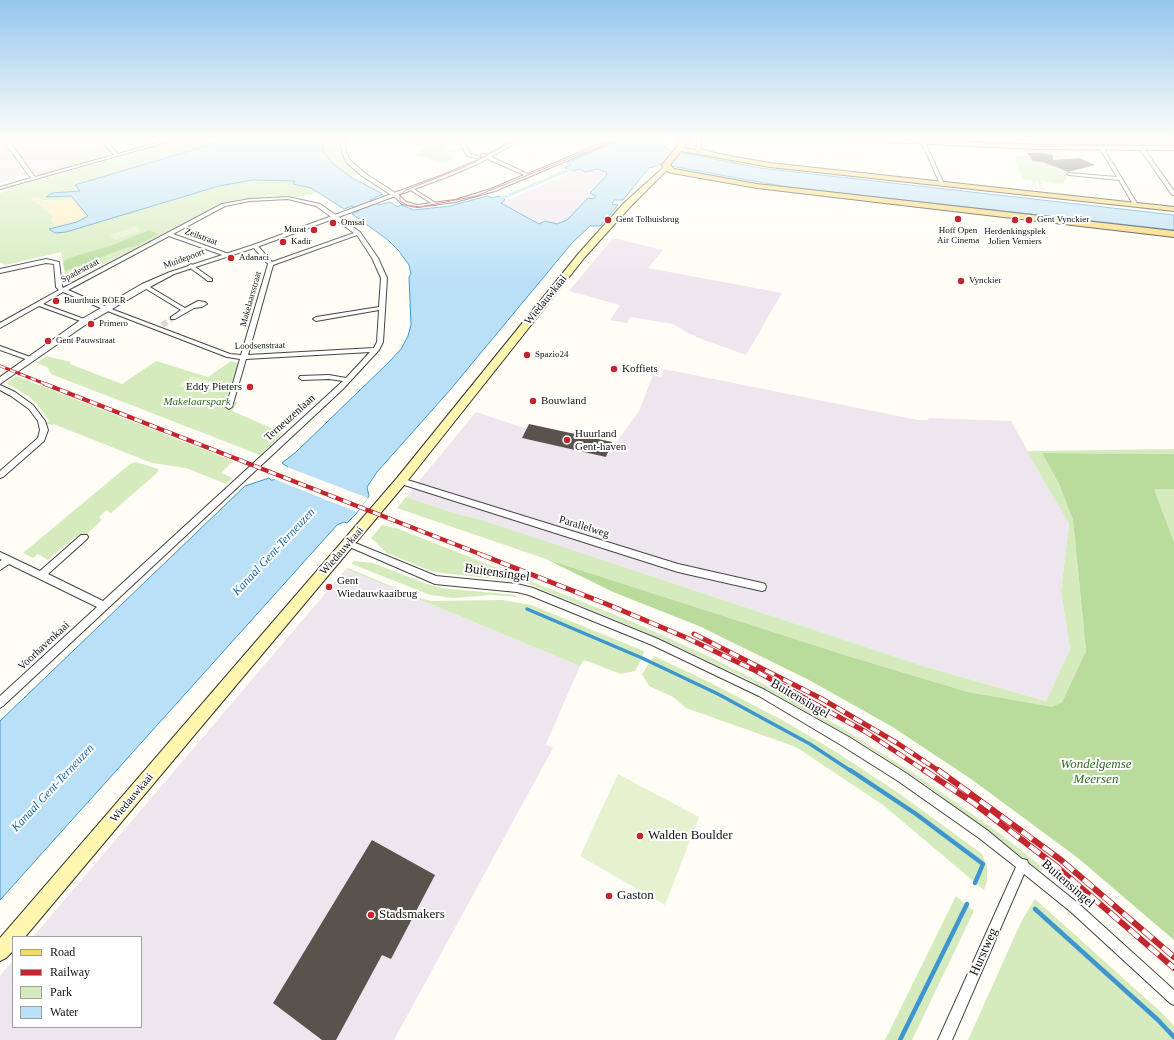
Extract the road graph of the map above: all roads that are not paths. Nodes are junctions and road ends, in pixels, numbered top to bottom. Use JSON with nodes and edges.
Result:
{"nodes":[{"id":1,"x":380,"y":187,"type":"edge"},
{"id":2,"x":412,"y":187,"type":"edge"},
{"id":3,"x":415,"y":187,"type":"edge"},
{"id":4,"x":501,"y":187,"type":"edge"},
{"id":5,"x":645,"y":187,"type":"edge"},
{"id":6,"x":759,"y":187,"type":"edge"},
{"id":7,"x":965,"y":187,"type":"edge"},
{"id":8,"x":1125,"y":187,"type":"edge"},
{"id":9,"x":413,"y":190,"type":"dead end"},
{"id":10,"x":392,"y":195,"type":"junction"},
{"id":11,"x":435,"y":204,"type":"junction"},
{"id":12,"x":1136,"y":205,"type":"junction"},
{"id":13,"x":1174,"y":209,"type":"edge"},
{"id":14,"x":336,"y":216,"type":"junction"},
{"id":15,"x":358,"y":233,"type":"junction"},
{"id":16,"x":169,"y":234,"type":"junction"},
{"id":17,"x":1174,"y":234,"type":"edge"},
{"id":18,"x":255,"y":246,"type":"junction"},
{"id":19,"x":227,"y":255,"type":"junction"},
{"id":20,"x":271,"y":264,"type":"junction"},
{"id":21,"x":191,"y":266,"type":"junction"},
{"id":22,"x":0,"y":271,"type":"edge"},
{"id":23,"x":210,"y":280,"type":"dead end"},
{"id":24,"x":145,"y":286,"type":"junction"},
{"id":25,"x":63,"y":290,"type":"junction"},
{"id":26,"x":39,"y":304,"type":"junction"},
{"id":27,"x":194,"y":306,"type":"dead end"},
{"id":28,"x":106,"y":308,"type":"junction"},
{"id":29,"x":383,"y":308,"type":"junction"},
{"id":30,"x":185,"y":310,"type":"junction"},
{"id":31,"x":173,"y":318,"type":"tunnel mouth"},
{"id":32,"x":316,"y":319,"type":"dead end"},
{"id":33,"x":85,"y":321,"type":"junction"},
{"id":34,"x":0,"y":326,"type":"edge"},
{"id":35,"x":0,"y":348,"type":"edge"},
{"id":36,"x":376,"y":350,"type":"junction"},
{"id":37,"x":244,"y":357,"type":"junction"},
{"id":38,"x":31,"y":359,"type":"junction"},
{"id":39,"x":302,"y":378,"type":"dead end"},
{"id":40,"x":348,"y":380,"type":"junction"},
{"id":41,"x":0,"y":381,"type":"edge"},
{"id":42,"x":0,"y":387,"type":"edge"},
{"id":43,"x":229,"y":407,"type":"dead end"},
{"id":44,"x":0,"y":475,"type":"edge"},
{"id":45,"x":401,"y":482,"type":"junction"},
{"id":46,"x":84,"y":537,"type":"dead end"},
{"id":47,"x":348,"y":543,"type":"junction"},
{"id":48,"x":0,"y":555,"type":"edge"},
{"id":49,"x":9,"y":559,"type":"junction"},
{"id":50,"x":0,"y":566,"type":"edge"},
{"id":51,"x":42,"y":574,"type":"junction"},
{"id":52,"x":762,"y":587,"type":"dead end"},
{"id":53,"x":104,"y":606,"type":"junction"},
{"id":54,"x":0,"y":703,"type":"edge"},
{"id":55,"x":1023,"y":864,"type":"junction"},
{"id":56,"x":14,"y":936,"type":"edge"},
{"id":57,"x":12,"y":938,"type":"edge"},
{"id":58,"x":0,"y":952,"type":"edge"},
{"id":59,"x":1174,"y":998,"type":"edge"},
{"id":60,"x":945,"y":1040,"type":"edge"}],
"edges":[{"from":1,"to":10,"type":"street"},
{"from":2,"to":10,"type":"street"},
{"from":3,"to":10,"type":"street"},
{"from":4,"to":11,"type":"street"},
{"from":5,"to":45,"type":"main road","name":"Wiedauwkaai"},
{"from":6,"to":17,"type":"main road"},
{"from":7,"to":12,"type":"main road"},
{"from":8,"to":12,"type":"street"},
{"from":9,"to":11,"type":"street"},
{"from":10,"to":11,"type":"street"},
{"from":10,"to":14,"type":"street","name":"Muidepoort"},
{"from":12,"to":13,"type":"main road"},
{"from":14,"to":15,"type":"street","name":"Terneuzenlaan"},
{"from":14,"to":16,"type":"street","name":"Spadestraat"},
{"from":14,"to":18,"type":"street","name":"Muidepoort"},
{"from":15,"to":20,"type":"street"},
{"from":15,"to":29,"type":"street","name":"Terneuzenlaan"},
{"from":16,"to":19,"type":"street","name":"Zeilstraat"},
{"from":16,"to":25,"type":"street","name":"Spadestraat"},
{"from":18,"to":19,"type":"street","name":"Muidepoort"},
{"from":18,"to":20,"type":"street","name":"Makelaarsstraat"},
{"from":19,"to":21,"type":"street","name":"Muidepoort"},
{"from":20,"to":37,"type":"street","name":"Makelaarsstraat"},
{"from":21,"to":23,"type":"street"},
{"from":21,"to":24,"type":"street","name":"Muidepoort"},
{"from":22,"to":25,"type":"street"},
{"from":24,"to":28,"type":"street","name":"Muidepoort"},
{"from":24,"to":30,"type":"street"},
{"from":25,"to":26,"type":"street","name":"Spadestraat"},
{"from":25,"to":28,"type":"street","name":"Loodsenstraat"},
{"from":26,"to":33,"type":"street"},
{"from":26,"to":34,"type":"street","name":"Spadestraat"},
{"from":27,"to":30,"type":"street"},
{"from":28,"to":33,"type":"street","name":"Muidepoort"},
{"from":28,"to":37,"type":"street","name":"Loodsenstraat"},
{"from":29,"to":32,"type":"street"},
{"from":29,"to":36,"type":"street","name":"Terneuzenlaan"},
{"from":30,"to":31,"type":"street"},
{"from":33,"to":38,"type":"street","name":"Muidepoort"},
{"from":35,"to":38,"type":"street"},
{"from":36,"to":37,"type":"street","name":"Loodsenstraat"},
{"from":36,"to":40,"type":"street","name":"Terneuzenlaan"},
{"from":37,"to":43,"type":"street","name":"Makelaarsstraat"},
{"from":38,"to":41,"type":"street","name":"Muidepoort"},
{"from":39,"to":40,"type":"street"},
{"from":40,"to":53,"type":"street","name":"Terneuzenlaan"},
{"from":42,"to":44,"type":"street"},
{"from":45,"to":47,"type":"main road","name":"Wiedauwkaai"},
{"from":45,"to":52,"type":"street","name":"Parallelweg"},
{"from":46,"to":51,"type":"street"},
{"from":47,"to":55,"type":"street","name":"Buitensingel"},
{"from":47,"to":56,"type":"main road","name":"Wiedauwkaai"},
{"from":48,"to":49,"type":"street"},
{"from":49,"to":50,"type":"street"},
{"from":49,"to":51,"type":"street"},
{"from":51,"to":53,"type":"street"},
{"from":53,"to":54,"type":"street","name":"Voorhavenkaai"},
{"from":55,"to":59,"type":"street","name":"Buitensingel"},
{"from":55,"to":60,"type":"street","name":"Hurstweg"},
{"from":57,"to":58,"type":"main road","name":"Wiedauwkaai"}]}
